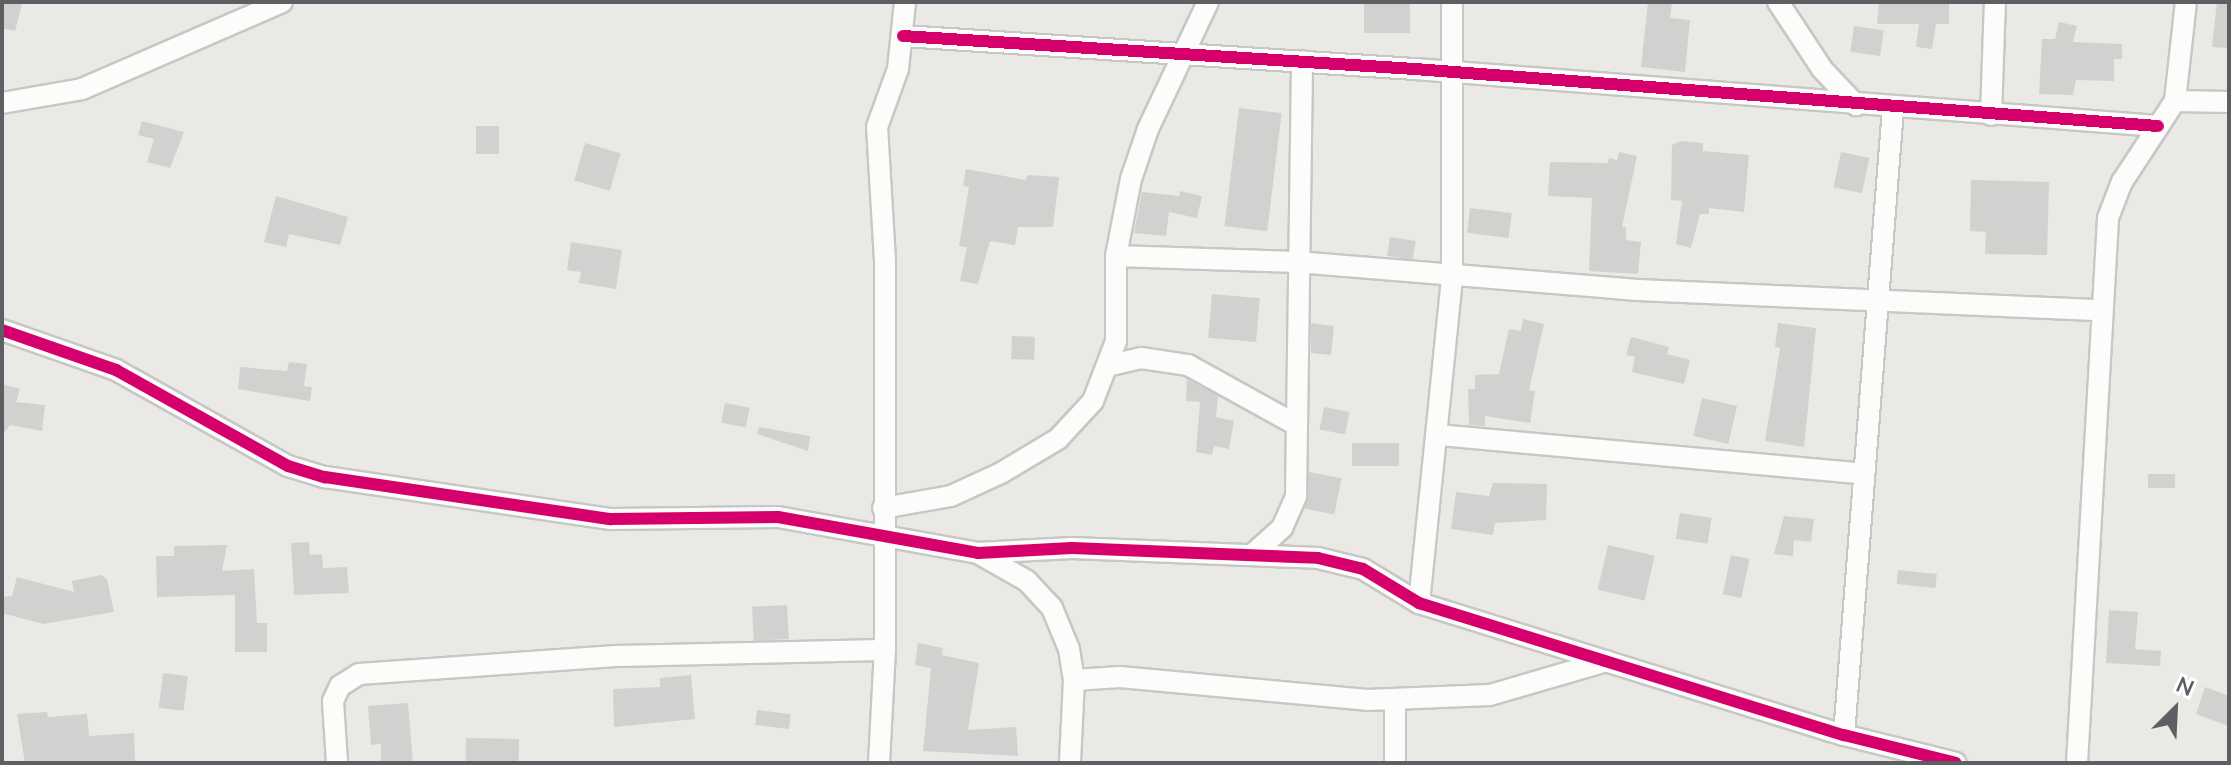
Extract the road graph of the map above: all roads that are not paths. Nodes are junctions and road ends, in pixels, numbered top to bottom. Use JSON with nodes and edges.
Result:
{"nodes":[{"id":1,"x":282,"y":2,"type":"edge"},
{"id":2,"x":905,"y":2,"type":"edge"},
{"id":3,"x":1208,"y":2,"type":"edge"},
{"id":4,"x":1452,"y":2,"type":"edge"},
{"id":5,"x":1778,"y":2,"type":"edge"},
{"id":6,"x":1995,"y":2,"type":"edge"},
{"id":7,"x":2186,"y":2,"type":"edge"},
{"id":8,"x":903,"y":36,"type":"junction"},
{"id":9,"x":1185,"y":53,"type":"junction"},
{"id":10,"x":1302,"y":61,"type":"junction"},
{"id":11,"x":1449,"y":71,"type":"junction"},
{"id":12,"x":2175,"y":101,"type":"junction"},
{"id":13,"x":2229,"y":102,"type":"edge"},
{"id":14,"x":2,"y":103,"type":"edge"},
{"id":15,"x":1856,"y":105,"type":"junction"},
{"id":16,"x":1893,"y":108,"type":"junction"},
{"id":17,"x":1991,"y":115,"type":"junction"},
{"id":18,"x":2158,"y":126,"type":"junction"},
{"id":19,"x":1116,"y":256,"type":"junction"},
{"id":20,"x":1297,"y":262,"type":"junction"},
{"id":21,"x":1452,"y":276,"type":"junction"},
{"id":22,"x":1877,"y":297,"type":"junction"},
{"id":23,"x":2102,"y":310,"type":"junction"},
{"id":24,"x":2,"y":330,"type":"edge"},
{"id":25,"x":1111,"y":365,"type":"junction"},
{"id":26,"x":1295,"y":424,"type":"junction"},
{"id":27,"x":1439,"y":435,"type":"junction"},
{"id":28,"x":1864,"y":474,"type":"junction"},
{"id":29,"x":883,"y":508,"type":"junction"},
{"id":30,"x":883,"y":534,"type":"junction"},
{"id":31,"x":978,"y":553,"type":"junction"},
{"id":32,"x":1253,"y":554,"type":"junction"},
{"id":33,"x":1419,"y":603,"type":"junction"},
{"id":34,"x":885,"y":650,"type":"junction"},
{"id":35,"x":1606,"y":661,"type":"junction"},
{"id":36,"x":1074,"y":680,"type":"junction"},
{"id":37,"x":1395,"y":699,"type":"junction"},
{"id":38,"x":1844,"y":735,"type":"junction"},
{"id":39,"x":337,"y":763,"type":"edge"},
{"id":40,"x":879,"y":763,"type":"edge"},
{"id":41,"x":1070,"y":763,"type":"edge"},
{"id":42,"x":1395,"y":763,"type":"edge"},
{"id":43,"x":1956,"y":763,"type":"edge"},
{"id":44,"x":2077,"y":763,"type":"edge"}],
"edges":[{"from":1,"to":14,"type":"street"},
{"from":2,"to":8,"type":"street"},
{"from":3,"to":9,"type":"street"},
{"from":4,"to":11,"type":"street"},
{"from":5,"to":15,"type":"street"},
{"from":6,"to":17,"type":"street"},
{"from":7,"to":12,"type":"street"},
{"from":8,"to":9,"type":"street"},
{"from":8,"to":29,"type":"street"},
{"from":9,"to":10,"type":"street"},
{"from":9,"to":19,"type":"street"},
{"from":10,"to":11,"type":"street"},
{"from":10,"to":20,"type":"street"},
{"from":11,"to":15,"type":"street"},
{"from":11,"to":21,"type":"street"},
{"from":12,"to":13,"type":"street"},
{"from":12,"to":18,"type":"street"},
{"from":15,"to":16,"type":"street"},
{"from":16,"to":17,"type":"street"},
{"from":16,"to":22,"type":"street"},
{"from":17,"to":18,"type":"street"},
{"from":18,"to":23,"type":"street"},
{"from":19,"to":20,"type":"street"},
{"from":19,"to":25,"type":"street"},
{"from":20,"to":21,"type":"street"},
{"from":20,"to":26,"type":"street"},
{"from":21,"to":22,"type":"street"},
{"from":21,"to":27,"type":"street"},
{"from":22,"to":23,"type":"street"},
{"from":22,"to":28,"type":"street"},
{"from":23,"to":44,"type":"street"},
{"from":24,"to":30,"type":"street"},
{"from":25,"to":26,"type":"street"},
{"from":25,"to":29,"type":"street"},
{"from":26,"to":32,"type":"street"},
{"from":27,"to":28,"type":"street"},
{"from":27,"to":33,"type":"street"},
{"from":28,"to":38,"type":"street"},
{"from":29,"to":30,"type":"street"},
{"from":30,"to":31,"type":"street"},
{"from":30,"to":34,"type":"street"},
{"from":31,"to":32,"type":"street"},
{"from":31,"to":36,"type":"street"},
{"from":32,"to":33,"type":"street"},
{"from":33,"to":35,"type":"street"},
{"from":34,"to":39,"type":"street"},
{"from":34,"to":40,"type":"street"},
{"from":35,"to":37,"type":"street"},
{"from":35,"to":38,"type":"street"},
{"from":36,"to":37,"type":"street"},
{"from":36,"to":41,"type":"street"},
{"from":37,"to":42,"type":"street"},
{"from":38,"to":43,"type":"street"}]}
